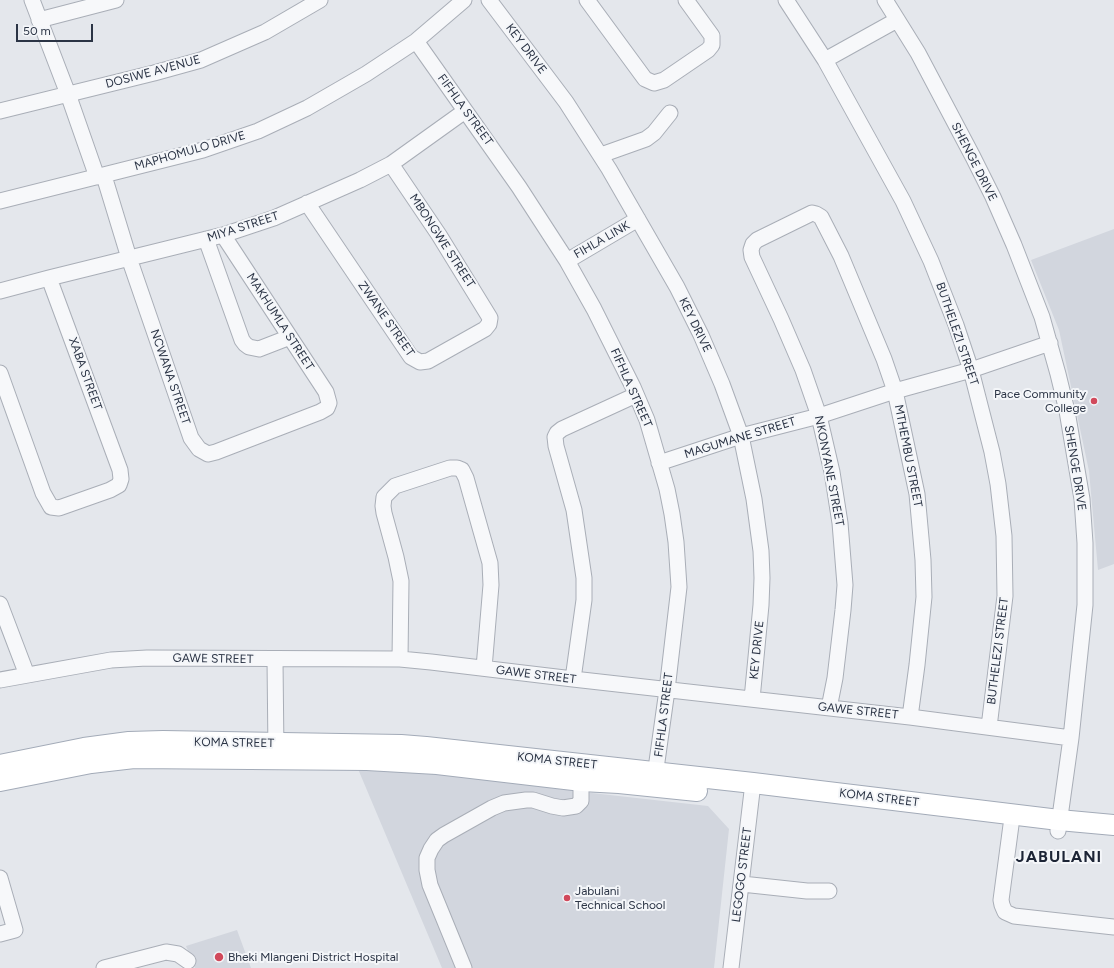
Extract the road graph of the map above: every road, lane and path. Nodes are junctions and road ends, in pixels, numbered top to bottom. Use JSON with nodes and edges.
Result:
{"nodes":[{"id":1,"x":32,"y":0,"type":"edge"},
{"id":2,"x":116,"y":0,"type":"edge"},
{"id":3,"x":320,"y":0,"type":"edge"},
{"id":4,"x":464,"y":0,"type":"edge"},
{"id":5,"x":489,"y":0,"type":"edge"},
{"id":6,"x":587,"y":0,"type":"edge"},
{"id":7,"x":686,"y":0,"type":"edge"},
{"id":8,"x":786,"y":0,"type":"edge"},
{"id":9,"x":885,"y":0,"type":"edge"},
{"id":10,"x":39,"y":20,"type":"junction"},
{"id":11,"x":897,"y":20,"type":"junction"},
{"id":12,"x":416,"y":41,"type":"junction"},
{"id":13,"x":825,"y":60,"type":"junction"},
{"id":14,"x":68,"y":94,"type":"junction"},
{"id":15,"x":0,"y":111,"type":"edge"},
{"id":16,"x":465,"y":111,"type":"junction"},
{"id":17,"x":670,"y":113,"type":"dead end"},
{"id":18,"x":601,"y":156,"type":"junction"},
{"id":19,"x":391,"y":164,"type":"junction"},
{"id":20,"x":101,"y":176,"type":"junction"},
{"id":21,"x":0,"y":202,"type":"edge"},
{"id":22,"x":307,"y":203,"type":"junction"},
{"id":23,"x":814,"y":213,"type":"joint"},
{"id":24,"x":638,"y":219,"type":"junction"},
{"id":25,"x":223,"y":235,"type":"junction"},
{"id":26,"x":206,"y":239,"type":"junction"},
{"id":27,"x":129,"y":258,"type":"junction"},
{"id":28,"x":566,"y":261,"type":"junction"},
{"id":29,"x":49,"y":278,"type":"junction"},
{"id":30,"x":0,"y":291,"type":"edge"},
{"id":31,"x":490,"y":320,"type":"joint"},
{"id":32,"x":290,"y":337,"type":"junction"},
{"id":33,"x":1050,"y":344,"type":"junction"},
{"id":34,"x":972,"y":370,"type":"junction"},
{"id":35,"x":0,"y":373,"type":"edge"},
{"id":36,"x":895,"y":391,"type":"junction"},
{"id":37,"x":636,"y":395,"type":"junction"},
{"id":38,"x":324,"y":410,"type":"joint"},
{"id":39,"x":818,"y":416,"type":"junction"},
{"id":40,"x":741,"y":436,"type":"junction"},
{"id":41,"x":659,"y":463,"type":"junction"},
{"id":42,"x":0,"y":604,"type":"edge"},
{"id":43,"x":275,"y":660,"type":"junction"},
{"id":44,"x":400,"y":660,"type":"junction"},
{"id":45,"x":484,"y":668,"type":"junction"},
{"id":46,"x":26,"y":675,"type":"junction"},
{"id":47,"x":573,"y":679,"type":"junction"},
{"id":48,"x":0,"y":680,"type":"edge"},
{"id":49,"x":667,"y":690,"type":"junction"},
{"id":50,"x":752,"y":699,"type":"junction"},
{"id":51,"x":829,"y":708,"type":"junction"},
{"id":52,"x":910,"y":717,"type":"junction"},
{"id":53,"x":989,"y":727,"type":"junction"},
{"id":54,"x":1071,"y":738,"type":"junction"},
{"id":55,"x":276,"y":752,"type":"junction"},
{"id":56,"x":0,"y":765,"type":"edge"},
{"id":57,"x":582,"y":773,"type":"junction"},
{"id":58,"x":655,"y":780,"type":"junction"},
{"id":59,"x":0,"y":781,"type":"edge"},
{"id":60,"x":752,"y":789,"type":"junction"},
{"id":61,"x":1010,"y":825,"type":"junction"},
{"id":62,"x":1058,"y":825,"type":"junction"},
{"id":63,"x":1114,"y":825,"type":"edge"},
{"id":64,"x":1114,"y":838,"type":"edge"},
{"id":65,"x":0,"y":878,"type":"edge"},
{"id":66,"x":742,"y":884,"type":"junction"},
{"id":67,"x":829,"y":891,"type":"dead end"},
{"id":68,"x":1114,"y":927,"type":"edge"},
{"id":69,"x":0,"y":934,"type":"edge"},
{"id":70,"x":188,"y":960,"type":"dead end"},
{"id":71,"x":104,"y":968,"type":"edge"},
{"id":72,"x":464,"y":968,"type":"edge"},
{"id":73,"x":733,"y":968,"type":"edge"}],
"edges":[{"from":1,"to":10,"type":"street","name":"NCWANA STREET"},
{"from":2,"to":10,"type":"street"},
{"from":3,"to":14,"type":"street","name":"DOSIWE AVENUE"},
{"from":4,"to":12,"type":"street","name":"MAPHOMULO DRIVE"},
{"from":5,"to":18,"type":"street","name":"KEY DRIVE"},
{"from":6,"to":7,"type":"street"},
{"from":8,"to":13,"type":"street","name":"BUTHELEZI STREET"},
{"from":9,"to":11,"type":"street","name":"SHENGE DRIVE"},
{"from":10,"to":14,"type":"street","name":"NCWANA STREET"},
{"from":11,"to":13,"type":"street"},
{"from":11,"to":33,"type":"street","name":"SHENGE DRIVE"},
{"from":12,"to":16,"type":"street","name":"FIFHLA STREET"},
{"from":12,"to":20,"type":"street","name":"MAPHOMULO DRIVE"},
{"from":13,"to":34,"type":"street","name":"BUTHELEZI STREET"},
{"from":14,"to":15,"type":"street","name":"DOSIWE AVENUE"},
{"from":14,"to":20,"type":"street","name":"NCWANA STREET"},
{"from":16,"to":19,"type":"street","name":"MIYA STREET"},
{"from":16,"to":28,"type":"street","name":"FIFHLA STREET"},
{"from":17,"to":18,"type":"street"},
{"from":18,"to":24,"type":"street","name":"KEY DRIVE"},
{"from":19,"to":22,"type":"street","name":"MIYA STREET"},
{"from":19,"to":31,"type":"street","name":"MBONGWE STREET"},
{"from":20,"to":21,"type":"street","name":"MAPHOMULO DRIVE"},
{"from":20,"to":27,"type":"street","name":"NCWANA STREET"},
{"from":22,"to":25,"type":"street","name":"MIYA STREET"},
{"from":22,"to":31,"type":"street","name":"ZWANE STREET"},
{"from":23,"to":36,"type":"street","name":"MTHEMBU STREET"},
{"from":23,"to":39,"type":"street","name":"NKONYANE STREET"},
{"from":24,"to":28,"type":"street","name":"FIHLA LINK"},
{"from":24,"to":40,"type":"street","name":"KEY DRIVE"},
{"from":25,"to":26,"type":"street","name":"MIYA STREET"},
{"from":25,"to":32,"type":"street","name":"MAKHUMLA STREET"},
{"from":26,"to":27,"type":"street","name":"MIYA STREET"},
{"from":26,"to":32,"type":"street"},
{"from":27,"to":29,"type":"street","name":"MIYA STREET"},
{"from":27,"to":38,"type":"street","name":"NCWANA STREET"},
{"from":28,"to":37,"type":"street","name":"FIFHLA STREET"},
{"from":29,"to":30,"type":"street","name":"MIYA STREET"},
{"from":29,"to":35,"type":"street","name":"XABA STREET"},
{"from":32,"to":38,"type":"street","name":"MAKHUMLA STREET"},
{"from":33,"to":34,"type":"street","name":"MAGUMANE STREET"},
{"from":33,"to":54,"type":"street","name":"SHENGE DRIVE"},
{"from":34,"to":36,"type":"street","name":"MAGUMANE STREET"},
{"from":34,"to":53,"type":"street","name":"BUTHELEZI STREET"},
{"from":36,"to":39,"type":"street","name":"MAGUMANE STREET"},
{"from":36,"to":52,"type":"street","name":"MTHEMBU STREET"},
{"from":37,"to":41,"type":"street","name":"FIFHLA STREET"},
{"from":37,"to":47,"type":"street"},
{"from":39,"to":40,"type":"street","name":"MAGUMANE STREET"},
{"from":39,"to":51,"type":"street","name":"NKONYANE STREET"},
{"from":40,"to":41,"type":"street","name":"MAGUMANE STREET"},
{"from":40,"to":50,"type":"street","name":"KEY DRIVE"},
{"from":41,"to":49,"type":"street","name":"FIFHLA STREET"},
{"from":42,"to":46,"type":"street"},
{"from":43,"to":44,"type":"street","name":"GAWE STREET"},
{"from":43,"to":46,"type":"street","name":"GAWE STREET"},
{"from":43,"to":55,"type":"street"},
{"from":44,"to":45,"type":"street","name":"GAWE STREET"},
{"from":44,"to":45,"type":"street"},
{"from":45,"to":47,"type":"street","name":"GAWE STREET"},
{"from":46,"to":48,"type":"street","name":"GAWE STREET"},
{"from":47,"to":49,"type":"street","name":"GAWE STREET"},
{"from":49,"to":50,"type":"street","name":"GAWE STREET"},
{"from":49,"to":58,"type":"street","name":"FIFHLA STREET"},
{"from":50,"to":51,"type":"street","name":"GAWE STREET"},
{"from":51,"to":52,"type":"street","name":"GAWE STREET"},
{"from":52,"to":53,"type":"street","name":"GAWE STREET"},
{"from":53,"to":54,"type":"street","name":"GAWE STREET"},
{"from":54,"to":62,"type":"street","name":"SHENGE DRIVE"},
{"from":55,"to":56,"type":"main road","name":"KOMA STREET"},
{"from":55,"to":57,"type":"main road","name":"KOMA STREET"},
{"from":55,"to":59,"type":"main road","name":"KOMA STREET"},
{"from":57,"to":58,"type":"main road","name":"KOMA STREET"},
{"from":57,"to":72,"type":"street"},
{"from":58,"to":60,"type":"main road","name":"KOMA STREET"},
{"from":60,"to":61,"type":"main road","name":"KOMA STREET"},
{"from":60,"to":62,"type":"main road","name":"KOMA STREET"},
{"from":60,"to":66,"type":"street","name":"LEGOGO STREET"},
{"from":61,"to":62,"type":"main road","name":"KOMA STREET"},
{"from":61,"to":68,"type":"street"},
{"from":62,"to":63,"type":"main road","name":"KOMA STREET"},
{"from":62,"to":64,"type":"main road","name":"KOMA STREET"},
{"from":65,"to":69,"type":"street"},
{"from":66,"to":67,"type":"street"},
{"from":66,"to":73,"type":"street","name":"LEGOGO STREET"},
{"from":70,"to":71,"type":"street"}]}
